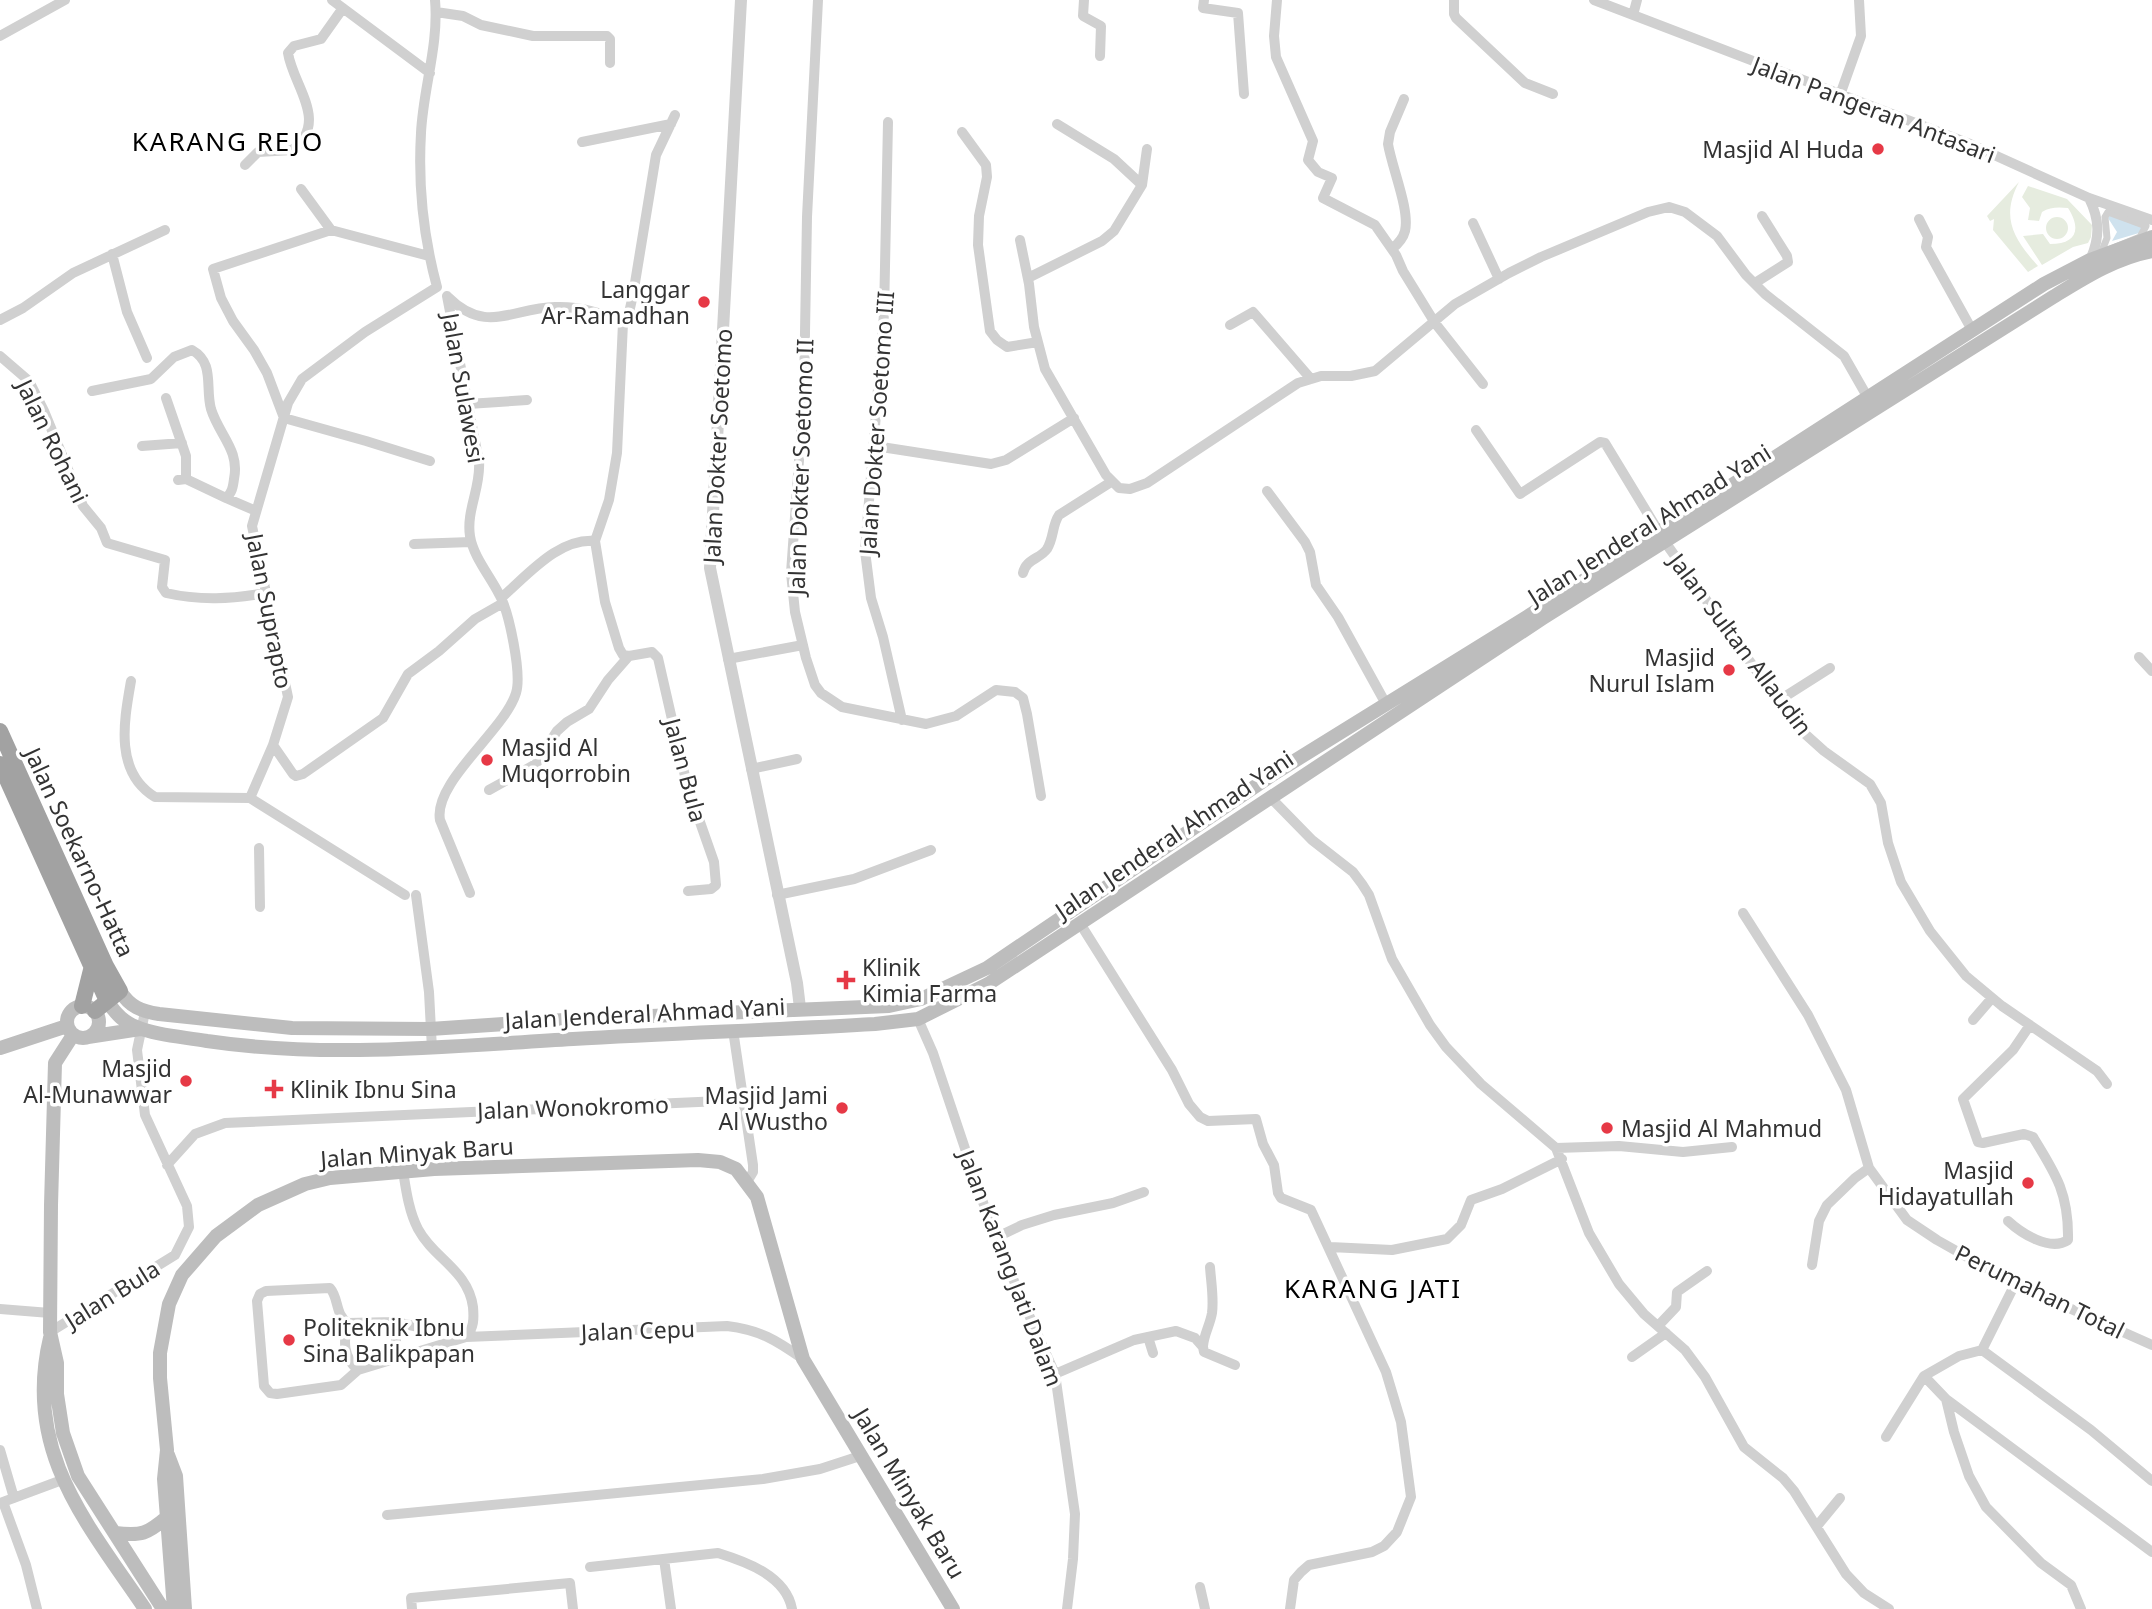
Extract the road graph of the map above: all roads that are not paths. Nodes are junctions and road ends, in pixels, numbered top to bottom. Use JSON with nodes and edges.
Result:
{"nodes":[{"id":1,"x":65,"y":0,"type":"edge"},
{"id":2,"x":332,"y":0,"type":"edge"},
{"id":3,"x":435,"y":0,"type":"edge"},
{"id":4,"x":741,"y":0,"type":"edge"},
{"id":5,"x":818,"y":0,"type":"edge"},
{"id":6,"x":1084,"y":0,"type":"edge"},
{"id":7,"x":1205,"y":0,"type":"edge"},
{"id":8,"x":1277,"y":0,"type":"edge"},
{"id":9,"x":1454,"y":0,"type":"edge"},
{"id":10,"x":1594,"y":0,"type":"edge"},
{"id":11,"x":1637,"y":0,"type":"edge"},
{"id":12,"x":1859,"y":0,"type":"edge"},
{"id":13,"x":343,"y":8,"type":"junction"},
{"id":14,"x":436,"y":12,"type":"junction"},
{"id":15,"x":1633,"y":15,"type":"junction"},
{"id":16,"x":0,"y":36,"type":"edge"},
{"id":17,"x":1100,"y":56,"type":"dead end"},
{"id":18,"x":610,"y":63,"type":"dead end"},
{"id":19,"x":430,"y":73,"type":"junction"},
{"id":20,"x":1244,"y":94,"type":"dead end"},
{"id":21,"x":1553,"y":94,"type":"dead end"},
{"id":22,"x":1840,"y":95,"type":"junction"},
{"id":23,"x":1404,"y":99,"type":"dead end"},
{"id":24,"x":888,"y":122,"type":"dead end"},
{"id":25,"x":1057,"y":124,"type":"dead end"},
{"id":26,"x":962,"y":132,"type":"dead end"},
{"id":27,"x":583,"y":142,"type":"dead end"},
{"id":28,"x":1147,"y":149,"type":"dead end"},
{"id":29,"x":245,"y":166,"type":"dead end"},
{"id":30,"x":1142,"y":186,"type":"junction"},
{"id":31,"x":301,"y":189,"type":"dead end"},
{"id":32,"x":2089,"y":198,"type":"junction"},
{"id":33,"x":1762,"y":216,"type":"dead end"},
{"id":34,"x":2105,"y":217,"type":"joint"},
{"id":35,"x":1919,"y":219,"type":"dead end"},
{"id":36,"x":2152,"y":220,"type":"edge"},
{"id":37,"x":1473,"y":223,"type":"dead end"},
{"id":38,"x":165,"y":230,"type":"dead end"},
{"id":39,"x":331,"y":230,"type":"junction"},
{"id":40,"x":2152,"y":237,"type":"edge"},
{"id":41,"x":1020,"y":240,"type":"dead end"},
{"id":42,"x":1392,"y":249,"type":"junction"},
{"id":43,"x":2152,"y":251,"type":"edge"},
{"id":44,"x":112,"y":254,"type":"junction"},
{"id":45,"x":429,"y":256,"type":"junction"},
{"id":46,"x":2090,"y":260,"type":"junction"},
{"id":47,"x":1028,"y":278,"type":"junction"},
{"id":48,"x":1499,"y":279,"type":"junction"},
{"id":49,"x":1755,"y":284,"type":"junction"},
{"id":50,"x":437,"y":287,"type":"junction"},
{"id":51,"x":447,"y":296,"type":"junction"},
{"id":52,"x":0,"y":320,"type":"edge"},
{"id":53,"x":623,"y":323,"type":"junction"},
{"id":54,"x":1435,"y":323,"type":"junction"},
{"id":55,"x":1230,"y":325,"type":"dead end"},
{"id":56,"x":1972,"y":330,"type":"junction"},
{"id":57,"x":1038,"y":342,"type":"junction"},
{"id":58,"x":0,"y":356,"type":"edge"},
{"id":59,"x":148,"y":358,"type":"dead end"},
{"id":60,"x":1311,"y":379,"type":"junction"},
{"id":61,"x":1483,"y":384,"type":"dead end"},
{"id":62,"x":92,"y":391,"type":"dead end"},
{"id":63,"x":166,"y":398,"type":"dead end"},
{"id":64,"x":1868,"y":398,"type":"junction"},
{"id":65,"x":527,"y":400,"type":"dead end"},
{"id":66,"x":468,"y":404,"type":"junction"},
{"id":67,"x":284,"y":418,"type":"junction"},
{"id":68,"x":1074,"y":418,"type":"junction"},
{"id":69,"x":1476,"y":430,"type":"dead end"},
{"id":70,"x":182,"y":443,"type":"junction"},
{"id":71,"x":142,"y":446,"type":"dead end"},
{"id":72,"x":875,"y":446,"type":"junction"},
{"id":73,"x":430,"y":461,"type":"dead end"},
{"id":74,"x":1111,"y":482,"type":"junction"},
{"id":75,"x":1267,"y":491,"type":"dead end"},
{"id":76,"x":226,"y":498,"type":"junction"},
{"id":77,"x":256,"y":511,"type":"junction"},
{"id":78,"x":1662,"y":536,"type":"junction"},
{"id":79,"x":595,"y":541,"type":"junction"},
{"id":80,"x":471,"y":542,"type":"junction"},
{"id":81,"x":414,"y":544,"type":"dead end"},
{"id":82,"x":1023,"y":573,"type":"dead end"},
{"id":83,"x":266,"y":593,"type":"junction"},
{"id":84,"x":502,"y":600,"type":"junction"},
{"id":85,"x":803,"y":645,"type":"junction"},
{"id":86,"x":629,"y":656,"type":"junction"},
{"id":87,"x":2139,"y":657,"type":"dead end"},
{"id":88,"x":728,"y":659,"type":"junction"},
{"id":89,"x":1830,"y":668,"type":"dead end"},
{"id":90,"x":2152,"y":671,"type":"edge"},
{"id":91,"x":131,"y":681,"type":"dead end"},
{"id":92,"x":1777,"y":701,"type":"junction"},
{"id":93,"x":1387,"y":704,"type":"junction"},
{"id":94,"x":902,"y":720,"type":"junction"},
{"id":95,"x":0,"y":731,"type":"edge"},
{"id":96,"x":273,"y":745,"type":"junction"},
{"id":97,"x":797,"y":759,"type":"dead end"},
{"id":98,"x":0,"y":764,"type":"edge"},
{"id":99,"x":751,"y":769,"type":"junction"},
{"id":100,"x":4,"y":784,"type":"edge"},
{"id":101,"x":489,"y":790,"type":"dead end"},
{"id":102,"x":1041,"y":796,"type":"dead end"},
{"id":103,"x":1270,"y":797,"type":"junction"},
{"id":104,"x":250,"y":799,"type":"junction"},
{"id":105,"x":259,"y":848,"type":"dead end"},
{"id":106,"x":931,"y":850,"type":"dead end"},
{"id":107,"x":688,"y":891,"type":"dead end"},
{"id":108,"x":470,"y":893,"type":"dead end"},
{"id":109,"x":777,"y":895,"type":"junction"},
{"id":110,"x":260,"y":907,"type":"dead end"},
{"id":111,"x":1743,"y":913,"type":"dead end"},
{"id":112,"x":1081,"y":925,"type":"junction"},
{"id":113,"x":91,"y":970,"type":"junction"},
{"id":114,"x":1992,"y":998,"type":"junction"},
{"id":115,"x":101,"y":1002,"type":"junction"},
{"id":116,"x":800,"y":1008,"type":"junction"},
{"id":117,"x":145,"y":1012,"type":"junction"},
{"id":118,"x":918,"y":1018,"type":"junction"},
{"id":119,"x":1973,"y":1020,"type":"dead end"},
{"id":120,"x":2030,"y":1026,"type":"junction"},
{"id":121,"x":140,"y":1029,"type":"junction"},
{"id":122,"x":430,"y":1029,"type":"junction"},
{"id":123,"x":733,"y":1030,"type":"junction"},
{"id":124,"x":75,"y":1033,"type":"junction"},
{"id":125,"x":0,"y":1048,"type":"edge"},
{"id":126,"x":432,"y":1049,"type":"junction"},
{"id":127,"x":2107,"y":1084,"type":"dead end"},
{"id":128,"x":743,"y":1100,"type":"junction"},
{"id":129,"x":1732,"y":1147,"type":"dead end"},
{"id":130,"x":1556,"y":1148,"type":"junction"},
{"id":131,"x":1562,"y":1159,"type":"junction"},
{"id":132,"x":167,"y":1165,"type":"junction"},
{"id":133,"x":731,"y":1166,"type":"junction"},
{"id":134,"x":1869,"y":1168,"type":"junction"},
{"id":135,"x":403,"y":1171,"type":"junction"},
{"id":136,"x":747,"y":1182,"type":"junction"},
{"id":137,"x":1144,"y":1192,"type":"dead end"},
{"id":138,"x":758,"y":1204,"type":"junction"},
{"id":139,"x":2008,"y":1221,"type":"dead end"},
{"id":140,"x":995,"y":1238,"type":"junction"},
{"id":141,"x":1330,"y":1247,"type":"junction"},
{"id":142,"x":1812,"y":1265,"type":"dead end"},
{"id":143,"x":1210,"y":1267,"type":"dead end"},
{"id":144,"x":1707,"y":1271,"type":"dead end"},
{"id":145,"x":2015,"y":1284,"type":"junction"},
{"id":146,"x":0,"y":1309,"type":"edge"},
{"id":147,"x":50,"y":1313,"type":"junction"},
{"id":148,"x":395,"y":1322,"type":"junction"},
{"id":149,"x":348,"y":1323,"type":"junction"},
{"id":150,"x":1662,"y":1329,"type":"junction"},
{"id":151,"x":50,"y":1335,"type":"junction"},
{"id":152,"x":466,"y":1337,"type":"junction"},
{"id":153,"x":1148,"y":1337,"type":"junction"},
{"id":154,"x":2152,"y":1345,"type":"edge"},
{"id":155,"x":1203,"y":1347,"type":"junction"},
{"id":156,"x":1982,"y":1350,"type":"junction"},
{"id":157,"x":1153,"y":1353,"type":"dead end"},
{"id":158,"x":1632,"y":1356,"type":"dead end"},
{"id":159,"x":397,"y":1359,"type":"junction"},
{"id":160,"x":803,"y":1359,"type":"junction"},
{"id":161,"x":1235,"y":1365,"type":"dead end"},
{"id":162,"x":358,"y":1370,"type":"junction"},
{"id":163,"x":1055,"y":1374,"type":"junction"},
{"id":164,"x":1924,"y":1376,"type":"junction"},
{"id":165,"x":1947,"y":1399,"type":"junction"},
{"id":166,"x":1886,"y":1437,"type":"dead end"},
{"id":167,"x":0,"y":1450,"type":"edge"},
{"id":168,"x":167,"y":1450,"type":"junction"},
{"id":169,"x":860,"y":1455,"type":"junction"},
{"id":170,"x":62,"y":1480,"type":"junction"},
{"id":171,"x":2152,"y":1480,"type":"edge"},
{"id":172,"x":1840,"y":1498,"type":"dead end"},
{"id":173,"x":10,"y":1499,"type":"edge"},
{"id":174,"x":387,"y":1515,"type":"dead end"},
{"id":175,"x":167,"y":1517,"type":"junction"},
{"id":176,"x":1817,"y":1525,"type":"junction"},
{"id":177,"x":115,"y":1533,"type":"junction"},
{"id":178,"x":2152,"y":1552,"type":"edge"},
{"id":179,"x":664,"y":1559,"type":"junction"},
{"id":180,"x":590,"y":1567,"type":"dead end"},
{"id":181,"x":1200,"y":1587,"type":"dead end"},
{"id":182,"x":37,"y":1609,"type":"edge"},
{"id":183,"x":145,"y":1609,"type":"edge"},
{"id":184,"x":163,"y":1609,"type":"edge"},
{"id":185,"x":174,"y":1609,"type":"edge"},
{"id":186,"x":185,"y":1609,"type":"edge"},
{"id":187,"x":412,"y":1609,"type":"edge"},
{"id":188,"x":573,"y":1609,"type":"edge"},
{"id":189,"x":671,"y":1609,"type":"edge"},
{"id":190,"x":792,"y":1609,"type":"edge"},
{"id":191,"x":953,"y":1609,"type":"edge"},
{"id":192,"x":1067,"y":1609,"type":"edge"},
{"id":193,"x":1205,"y":1609,"type":"edge"},
{"id":194,"x":1290,"y":1609,"type":"edge"},
{"id":195,"x":1889,"y":1609,"type":"edge"},
{"id":196,"x":2081,"y":1609,"type":"edge"}],
"edges":[{"from":1,"to":16,"type":"street"},
{"from":2,"to":13,"type":"street"},
{"from":3,"to":14,"type":"street","name":"Jalan Sulawesi"},
{"from":4,"to":88,"type":"street","name":"Jalan Dokter Soetomo"},
{"from":5,"to":85,"type":"street","name":"Jalan Dokter Soetomo II"},
{"from":6,"to":17,"type":"street"},
{"from":7,"to":20,"type":"street"},
{"from":8,"to":42,"type":"street"},
{"from":9,"to":21,"type":"street"},
{"from":10,"to":15,"type":"street","name":"Jalan Pangeran Antasari"},
{"from":11,"to":15,"type":"street"},
{"from":12,"to":22,"type":"street"},
{"from":13,"to":19,"type":"street"},
{"from":13,"to":29,"type":"street"},
{"from":14,"to":18,"type":"street"},
{"from":14,"to":19,"type":"street","name":"Jalan Sulawesi"},
{"from":15,"to":22,"type":"street","name":"Jalan Pangeran Antasari"},
{"from":19,"to":45,"type":"street","name":"Jalan Sulawesi"},
{"from":22,"to":32,"type":"street","name":"Jalan Pangeran Antasari"},
{"from":23,"to":42,"type":"street"},
{"from":24,"to":72,"type":"street","name":"Jalan Dokter Soetomo III"},
{"from":25,"to":30,"type":"street"},
{"from":26,"to":57,"type":"street"},
{"from":27,"to":53,"type":"street"},
{"from":28,"to":30,"type":"street"},
{"from":30,"to":47,"type":"street"},
{"from":31,"to":39,"type":"street"},
{"from":32,"to":36,"type":"street","name":"Jalan Pangeran Antasari"},
{"from":32,"to":46,"type":"street"},
{"from":33,"to":49,"type":"street"},
{"from":34,"to":34,"type":"street"},
{"from":35,"to":56,"type":"street"},
{"from":37,"to":48,"type":"street"},
{"from":38,"to":44,"type":"street"},
{"from":39,"to":45,"type":"street"},
{"from":39,"to":67,"type":"street"},
{"from":40,"to":46,"type":"main road","name":"Jalan Jenderal Ahmad Yani"},
{"from":41,"to":47,"type":"street"},
{"from":42,"to":54,"type":"street"},
{"from":43,"to":78,"type":"main road","name":"Jalan Jenderal Ahmad Yani"},
{"from":44,"to":52,"type":"street"},
{"from":44,"to":59,"type":"street"},
{"from":45,"to":50,"type":"street","name":"Jalan Sulawesi"},
{"from":46,"to":56,"type":"main road","name":"Jalan Jenderal Ahmad Yani"},
{"from":47,"to":57,"type":"street"},
{"from":48,"to":49,"type":"street"},
{"from":48,"to":54,"type":"street"},
{"from":49,"to":64,"type":"street"},
{"from":50,"to":51,"type":"street"},
{"from":50,"to":67,"type":"street","name":"Jalan Suprapto"},
{"from":51,"to":53,"type":"street"},
{"from":51,"to":66,"type":"street","name":"Jalan Sulawesi"},
{"from":53,"to":79,"type":"street"},
{"from":54,"to":60,"type":"street"},
{"from":54,"to":61,"type":"street"},
{"from":55,"to":60,"type":"street"},
{"from":56,"to":64,"type":"main road","name":"Jalan Jenderal Ahmad Yani"},
{"from":57,"to":68,"type":"street"},
{"from":58,"to":83,"type":"street","name":"Jalan Rohani"},
{"from":60,"to":74,"type":"street"},
{"from":62,"to":76,"type":"street"},
{"from":63,"to":70,"type":"street"},
{"from":64,"to":78,"type":"main road","name":"Jalan Jenderal Ahmad Yani"},
{"from":65,"to":66,"type":"street"},
{"from":66,"to":80,"type":"street","name":"Jalan Sulawesi"},
{"from":67,"to":73,"type":"street"},
{"from":67,"to":77,"type":"street","name":"Jalan Suprapto"},
{"from":68,"to":72,"type":"street"},
{"from":68,"to":74,"type":"street"},
{"from":69,"to":78,"type":"street","name":"Jalan Sultan Allaudin"},
{"from":70,"to":71,"type":"street"},
{"from":70,"to":76,"type":"street"},
{"from":72,"to":94,"type":"street","name":"Jalan Dokter Soetomo III"},
{"from":74,"to":82,"type":"street"},
{"from":75,"to":93,"type":"street"},
{"from":76,"to":77,"type":"street"},
{"from":77,"to":83,"type":"street","name":"Jalan Suprapto"},
{"from":78,"to":92,"type":"street","name":"Jalan Sultan Allaudin"},
{"from":78,"to":93,"type":"main road","name":"Jalan Jenderal Ahmad Yani"},
{"from":78,"to":103,"type":"main road","name":"Jalan Jenderal Ahmad Yani"},
{"from":79,"to":84,"type":"street"},
{"from":79,"to":86,"type":"street"},
{"from":80,"to":81,"type":"street"},
{"from":80,"to":84,"type":"street"},
{"from":83,"to":96,"type":"street","name":"Jalan Suprapto"},
{"from":84,"to":96,"type":"street"},
{"from":84,"to":108,"type":"street"},
{"from":85,"to":88,"type":"street"},
{"from":85,"to":94,"type":"street","name":"Jalan Dokter Soetomo II"},
{"from":86,"to":101,"type":"street"},
{"from":86,"to":107,"type":"street","name":"Jalan Bula"},
{"from":87,"to":90,"type":"street"},
{"from":88,"to":99,"type":"street","name":"Jalan Dokter Soetomo"},
{"from":89,"to":92,"type":"street"},
{"from":91,"to":104,"type":"street"},
{"from":92,"to":114,"type":"street","name":"Jalan Sultan Allaudin"},
{"from":93,"to":116,"type":"main road","name":"Jalan Jenderal Ahmad Yani"},
{"from":94,"to":102,"type":"street","name":"Jalan Dokter Soetomo II"},
{"from":95,"to":115,"type":"highway","name":"Jalan Soekarno-Hatta"},
{"from":96,"to":104,"type":"street","name":"Jalan Suprapto"},
{"from":97,"to":99,"type":"street"},
{"from":98,"to":100,"type":"highway","name":"Jalan Soekarno-Hatta"},
{"from":99,"to":109,"type":"street","name":"Jalan Dokter Soetomo"},
{"from":100,"to":113,"type":"highway","name":"Jalan Soekarno-Hatta"},
{"from":103,"to":112,"type":"main road","name":"Jalan Jenderal Ahmad Yani"},
{"from":103,"to":130,"type":"street"},
{"from":104,"to":122,"type":"street"},
{"from":105,"to":110,"type":"street"},
{"from":106,"to":109,"type":"street"},
{"from":109,"to":116,"type":"street","name":"Jalan Dokter Soetomo"},
{"from":111,"to":134,"type":"street","name":"Perumahan Total"},
{"from":112,"to":118,"type":"main road","name":"Jalan Jenderal Ahmad Yani"},
{"from":112,"to":141,"type":"street"},
{"from":113,"to":115,"type":"highway","name":"Jalan Soekarno-Hatta"},
{"from":113,"to":115,"type":"highway"},
{"from":114,"to":119,"type":"street"},
{"from":114,"to":120,"type":"street","name":"Jalan Sultan Allaudin"},
{"from":115,"to":117,"type":"main road"},
{"from":115,"to":121,"type":"main road","name":"Jalan Jenderal Ahmad Yani"},
{"from":115,"to":124,"type":"main road"},
{"from":115,"to":124,"type":"main road"},
{"from":116,"to":122,"type":"main road","name":"Jalan Jenderal Ahmad Yani"},
{"from":117,"to":121,"type":"street"},
{"from":117,"to":122,"type":"main road","name":"Jalan Jenderal Ahmad Yani"},
{"from":118,"to":123,"type":"main road","name":"Jalan Jenderal Ahmad Yani"},
{"from":118,"to":140,"type":"street","name":"Jalan Karang Jati Dalam"},
{"from":120,"to":127,"type":"street","name":"Jalan Sultan Allaudin"},
{"from":120,"to":139,"type":"street"},
{"from":121,"to":124,"type":"main road"},
{"from":121,"to":126,"type":"main road","name":"Jalan Jenderal Ahmad Yani"},
{"from":121,"to":132,"type":"street"},
{"from":122,"to":126,"type":"street"},
{"from":123,"to":126,"type":"main road","name":"Jalan Jenderal Ahmad Yani"},
{"from":123,"to":128,"type":"street"},
{"from":124,"to":125,"type":"main road"},
{"from":124,"to":147,"type":"main road"},
{"from":128,"to":132,"type":"street","name":"Jalan Wonokromo"},
{"from":128,"to":136,"type":"street"},
{"from":129,"to":130,"type":"street"},
{"from":130,"to":131,"type":"street"},
{"from":131,"to":141,"type":"street"},
{"from":131,"to":150,"type":"street"},
{"from":132,"to":151,"type":"street","name":"Jalan Bula"},
{"from":133,"to":135,"type":"main road","name":"Jalan Minyak Baru"},
{"from":133,"to":136,"type":"main road","name":"Jalan Minyak Baru"},
{"from":133,"to":138,"type":"main road","name":"Jalan Minyak Baru"},
{"from":134,"to":142,"type":"street"},
{"from":134,"to":145,"type":"street","name":"Perumahan Total"},
{"from":135,"to":152,"type":"street"},
{"from":135,"to":168,"type":"main road","name":"Jalan Minyak Baru"},
{"from":136,"to":138,"type":"main road","name":"Jalan Minyak Baru"},
{"from":137,"to":140,"type":"street"},
{"from":138,"to":160,"type":"main road","name":"Jalan Minyak Baru"},
{"from":140,"to":163,"type":"street","name":"Jalan Karang Jati Dalam"},
{"from":141,"to":194,"type":"street"},
{"from":143,"to":155,"type":"street"},
{"from":144,"to":150,"type":"street"},
{"from":145,"to":154,"type":"street","name":"Perumahan Total"},
{"from":145,"to":156,"type":"street"},
{"from":146,"to":147,"type":"street"},
{"from":147,"to":151,"type":"main road"},
{"from":148,"to":149,"type":"street","name":"Jalan Cepu"},
{"from":148,"to":152,"type":"street","name":"Jalan Cepu"},
{"from":148,"to":159,"type":"street"},
{"from":149,"to":162,"type":"street"},
{"from":149,"to":162,"type":"street","name":"Jalan Cepu"},
{"from":150,"to":158,"type":"street"},
{"from":150,"to":176,"type":"street"},
{"from":151,"to":170,"type":"main road"},
{"from":151,"to":177,"type":"main road"},
{"from":152,"to":159,"type":"street","name":"Jalan Cepu"},
{"from":152,"to":160,"type":"street","name":"Jalan Cepu"},
{"from":153,"to":155,"type":"street"},
{"from":153,"to":157,"type":"street"},
{"from":153,"to":163,"type":"street"},
{"from":155,"to":161,"type":"street"},
{"from":156,"to":164,"type":"street"},
{"from":156,"to":171,"type":"street"},
{"from":159,"to":162,"type":"street","name":"Jalan Cepu"},
{"from":160,"to":169,"type":"main road","name":"Jalan Minyak Baru"},
{"from":163,"to":192,"type":"street","name":"Jalan Karang Jati Dalam"},
{"from":164,"to":165,"type":"street"},
{"from":164,"to":166,"type":"street"},
{"from":165,"to":178,"type":"street"},
{"from":165,"to":196,"type":"street"},
{"from":167,"to":173,"type":"street"},
{"from":168,"to":175,"type":"main road","name":"Jalan Minyak Baru"},
{"from":168,"to":186,"type":"main road"},
{"from":169,"to":174,"type":"street"},
{"from":169,"to":191,"type":"main road","name":"Jalan Minyak Baru"},
{"from":170,"to":173,"type":"street"},
{"from":170,"to":183,"type":"main road"},
{"from":172,"to":176,"type":"street"},
{"from":173,"to":182,"type":"street"},
{"from":175,"to":177,"type":"main road"},
{"from":175,"to":185,"type":"main road","name":"Jalan Minyak Baru"},
{"from":176,"to":195,"type":"street"},
{"from":177,"to":184,"type":"main road"},
{"from":179,"to":180,"type":"street"},
{"from":179,"to":189,"type":"street"},
{"from":179,"to":190,"type":"street"},
{"from":181,"to":193,"type":"street"},
{"from":187,"to":188,"type":"street"}]}
